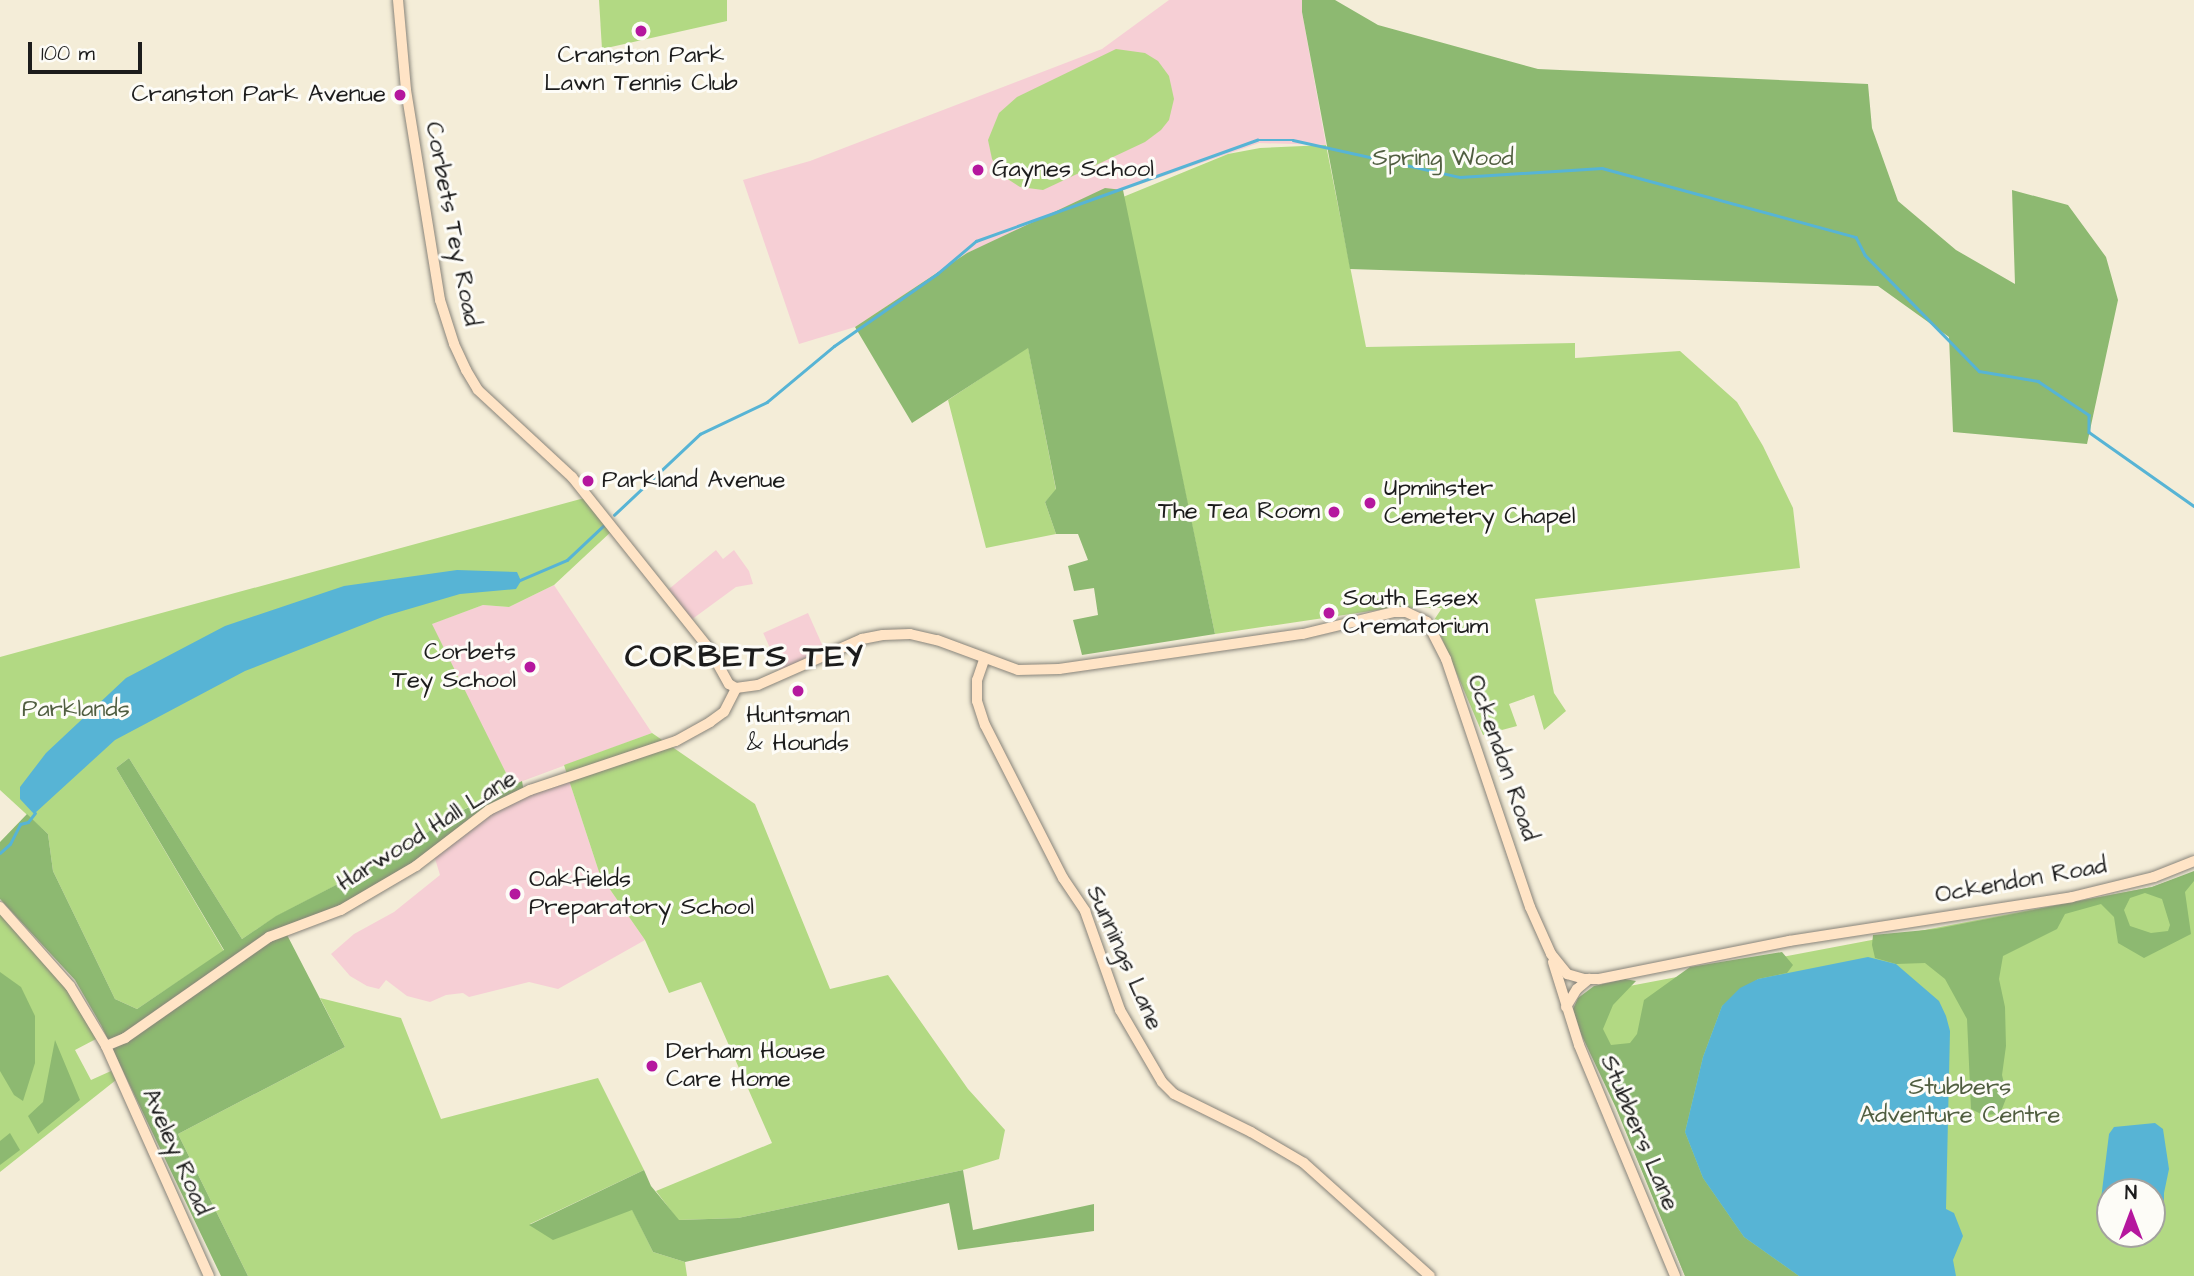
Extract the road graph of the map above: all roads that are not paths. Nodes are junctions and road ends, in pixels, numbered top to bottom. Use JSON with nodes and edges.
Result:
{"nodes":[{"id":1,"x":398,"y":0,"type":"edge"},
{"id":2,"x":984,"y":660,"type":"junction"},
{"id":3,"x":736,"y":688,"type":"junction"},
{"id":4,"x":2194,"y":861,"type":"edge"},
{"id":5,"x":0,"y":907,"type":"edge"},
{"id":6,"x":1551,"y":954,"type":"junction"},
{"id":7,"x":1590,"y":979,"type":"junction"},
{"id":8,"x":1566,"y":1007,"type":"junction"},
{"id":9,"x":106,"y":1046,"type":"junction"},
{"id":10,"x":209,"y":1276,"type":"edge"},
{"id":11,"x":1430,"y":1276,"type":"edge"},
{"id":12,"x":1675,"y":1276,"type":"edge"}],
"edges":[{"from":1,"to":3,"type":"main road","name":"Corbets Tey Road"},
{"from":2,"to":3,"type":"main road","name":"Ockendon Road"},
{"from":2,"to":6,"type":"main road","name":"Ockendon Road"},
{"from":2,"to":11,"type":"main road","name":"Sunnings Lane"},
{"from":3,"to":9,"type":"main road","name":"Harwood Hall Lane"},
{"from":4,"to":7,"type":"main road","name":"Ockendon Road"},
{"from":5,"to":9,"type":"main road","name":"Aveley Road"},
{"from":6,"to":7,"type":"main road","name":"Ockendon Road"},
{"from":6,"to":8,"type":"main road","name":"Stubbers Lane"},
{"from":7,"to":8,"type":"main road"},
{"from":8,"to":12,"type":"main road","name":"Stubbers Lane"},
{"from":9,"to":10,"type":"main road","name":"Aveley Road"}]}
